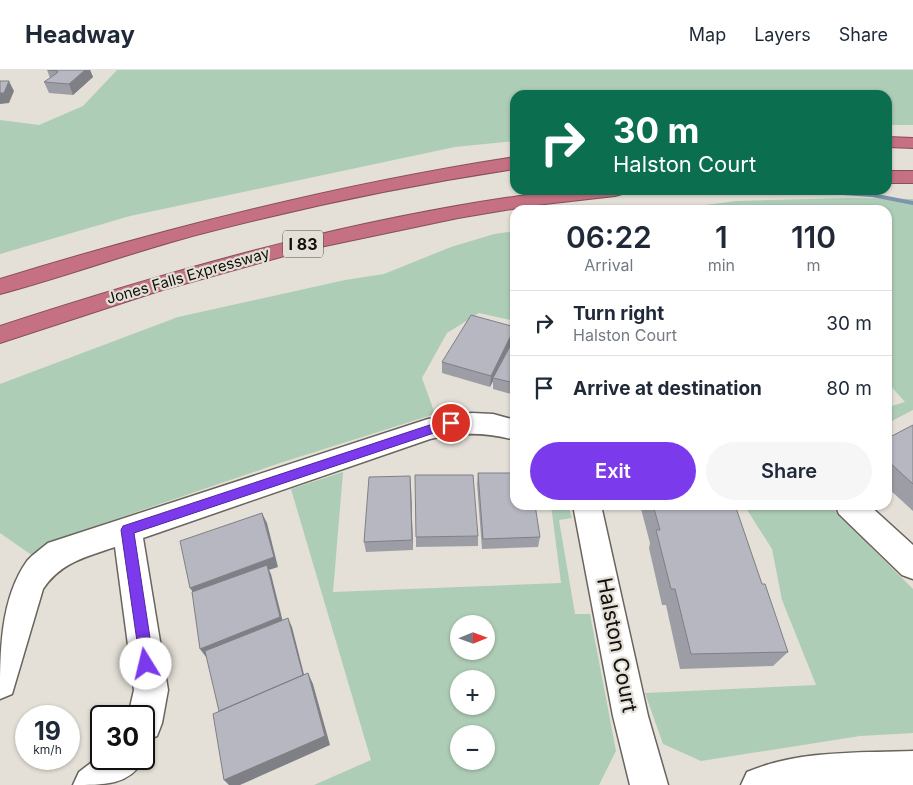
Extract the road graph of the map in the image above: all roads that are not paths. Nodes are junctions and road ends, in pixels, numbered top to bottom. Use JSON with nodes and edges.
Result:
{"nodes":[{"id":1,"x":892,"y":142,"type":"edge"},
{"id":2,"x":913,"y":143,"type":"edge"},
{"id":3,"x":510,"y":164,"type":"edge"},
{"id":4,"x":892,"y":177,"type":"edge"},
{"id":5,"x":913,"y":178,"type":"edge"},
{"id":6,"x":564,"y":195,"type":"edge"},
{"id":7,"x":0,"y":287,"type":"edge"},
{"id":8,"x":0,"y":335,"type":"edge"},
{"id":9,"x":510,"y":429,"type":"edge"},
{"id":10,"x":588,"y":510,"type":"edge"},
{"id":11,"x":854,"y":510,"type":"edge"},
{"id":12,"x":127,"y":530,"type":"junction"},
{"id":13,"x":913,"y":565,"type":"edge"},
{"id":14,"x":0,"y":682,"type":"edge"},
{"id":15,"x":148,"y":705,"type":"edge"},
{"id":16,"x":112,"y":770,"type":"edge"},
{"id":17,"x":913,"y":770,"type":"edge"},
{"id":18,"x":92,"y":785,"type":"edge"},
{"id":19,"x":648,"y":785,"type":"edge"},
{"id":20,"x":760,"y":785,"type":"edge"}],
"edges":[{"from":1,"to":2,"type":"highway"},
{"from":3,"to":7,"type":"highway","number":"I 83"},
{"from":4,"to":5,"type":"highway"},
{"from":6,"to":8,"type":"highway","name":"Jones Falls Expressway","number":"I 83"},
{"from":9,"to":12,"type":"street"},
{"from":10,"to":19,"type":"street","name":"Halston Court"},
{"from":11,"to":13,"type":"street"},
{"from":12,"to":14,"type":"street"},
{"from":12,"to":15,"type":"street"},
{"from":16,"to":18,"type":"street"},
{"from":17,"to":20,"type":"street"}]}
